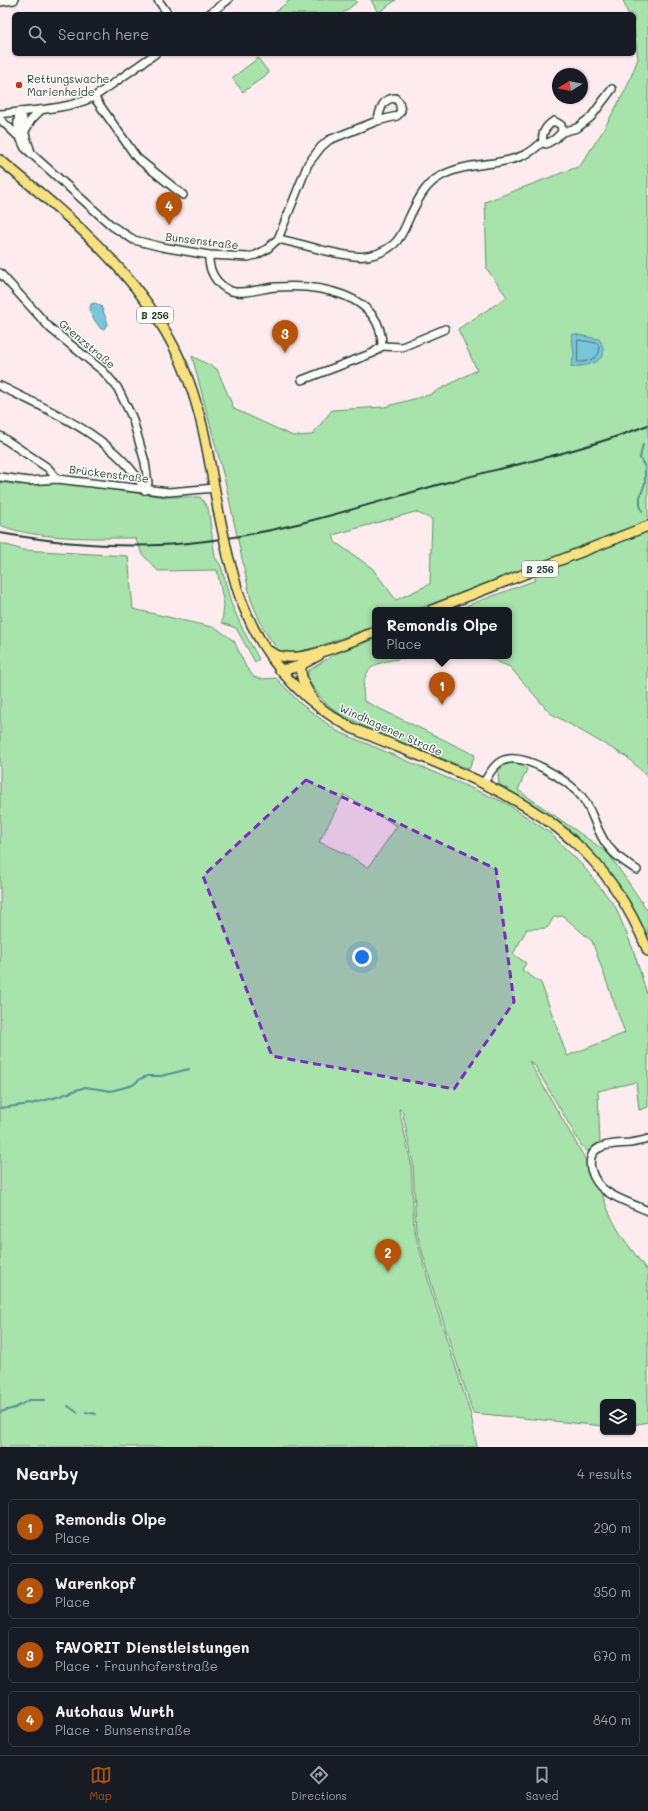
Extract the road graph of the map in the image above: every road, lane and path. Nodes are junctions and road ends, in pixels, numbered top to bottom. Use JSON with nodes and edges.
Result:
{"nodes":[{"id":1,"x":14,"y":0,"type":"edge"},
{"id":2,"x":158,"y":0,"type":"edge"},
{"id":3,"x":228,"y":0,"type":"edge"},
{"id":4,"x":0,"y":2,"type":"edge"},
{"id":5,"x":167,"y":12,"type":"edge"},
{"id":6,"x":212,"y":12,"type":"edge"},
{"id":7,"x":152,"y":56,"type":"edge"},
{"id":8,"x":612,"y":89,"type":"dead end"},
{"id":9,"x":94,"y":97,"type":"junction"},
{"id":10,"x":0,"y":110,"type":"edge"},
{"id":11,"x":42,"y":110,"type":"junction"},
{"id":12,"x":20,"y":112,"type":"junction"},
{"id":13,"x":0,"y":114,"type":"edge"},
{"id":14,"x":0,"y":119,"type":"edge"},
{"id":15,"x":377,"y":121,"type":"dead end"},
{"id":16,"x":24,"y":131,"type":"junction"},
{"id":17,"x":562,"y":132,"type":"junction"},
{"id":18,"x":20,"y":139,"type":"junction"},
{"id":19,"x":543,"y":142,"type":"junction"},
{"id":20,"x":32,"y":154,"type":"junction"},
{"id":21,"x":0,"y":160,"type":"edge"},
{"id":22,"x":183,"y":195,"type":"dead end"},
{"id":23,"x":278,"y":239,"type":"junction"},
{"id":24,"x":208,"y":255,"type":"junction"},
{"id":25,"x":0,"y":273,"type":"edge"},
{"id":26,"x":445,"y":329,"type":"dead end"},
{"id":27,"x":382,"y":346,"type":"junction"},
{"id":28,"x":302,"y":380,"type":"dead end"},
{"id":29,"x":0,"y":386,"type":"edge"},
{"id":30,"x":0,"y":436,"type":"edge"},
{"id":31,"x":0,"y":478,"type":"edge"},
{"id":32,"x":57,"y":479,"type":"junction"},
{"id":33,"x":215,"y":488,"type":"junction"},
{"id":34,"x":145,"y":490,"type":"junction"},
{"id":35,"x":648,"y":526,"type":"edge"},
{"id":36,"x":440,"y":607,"type":"edge"},
{"id":37,"x":372,"y":633,"type":"edge"},
{"id":38,"x":262,"y":644,"type":"junction"},
{"id":39,"x":299,"y":661,"type":"junction"},
{"id":40,"x":279,"y":670,"type":"junction"},
{"id":41,"x":319,"y":708,"type":"junction"},
{"id":42,"x":484,"y":784,"type":"junction"},
{"id":43,"x":638,"y":870,"type":"dead end"},
{"id":44,"x":648,"y":951,"type":"edge"},
{"id":45,"x":648,"y":1139,"type":"edge"},
{"id":46,"x":648,"y":1211,"type":"edge"}],
"edges":[{"from":1,"to":4,"type":"street"},
{"from":2,"to":5,"type":"street"},
{"from":3,"to":6,"type":"street"},
{"from":7,"to":9,"type":"street"},
{"from":8,"to":17,"type":"street"},
{"from":9,"to":11,"type":"street"},
{"from":9,"to":22,"type":"street"},
{"from":10,"to":12,"type":"street"},
{"from":11,"to":12,"type":"street"},
{"from":11,"to":16,"type":"street"},
{"from":12,"to":13,"type":"street"},
{"from":12,"to":16,"type":"street","name":"Bunsenstraße"},
{"from":12,"to":18,"type":"street"},
{"from":14,"to":18,"type":"street","name":"Bunsenstraße"},
{"from":15,"to":23,"type":"street"},
{"from":16,"to":20,"type":"street","name":"Bunsenstraße"},
{"from":17,"to":19,"type":"street"},
{"from":17,"to":19,"type":"street"},
{"from":18,"to":20,"type":"street","name":"Bunsenstraße"},
{"from":19,"to":23,"type":"street"},
{"from":20,"to":24,"type":"street","name":"Bunsenstraße"},
{"from":21,"to":33,"type":"main road","number":"B 256"},
{"from":23,"to":24,"type":"street","name":"Bunsenstraße"},
{"from":24,"to":27,"type":"street"},
{"from":25,"to":34,"type":"street","name":"Grenzstraße"},
{"from":26,"to":27,"type":"street"},
{"from":27,"to":28,"type":"street"},
{"from":29,"to":34,"type":"street"},
{"from":30,"to":32,"type":"street"},
{"from":31,"to":32,"type":"street","name":"Brückenstraße"},
{"from":32,"to":34,"type":"street","name":"Brückenstraße"},
{"from":33,"to":34,"type":"street","name":"Brückenstraße"},
{"from":33,"to":38,"type":"main road","number":"B 256","bridge":true},
{"from":35,"to":36,"type":"main road","number":"B 256"},
{"from":37,"to":39,"type":"main road","number":"B 256"},
{"from":38,"to":39,"type":"main road","number":"B 256"},
{"from":38,"to":40,"type":"main road","number":"B 256"},
{"from":39,"to":40,"type":"main road","number":"B 256"},
{"from":39,"to":41,"type":"main road"},
{"from":40,"to":41,"type":"main road","name":"Windhagener Straße"},
{"from":41,"to":42,"type":"main road","name":"Windhagener Straße"},
{"from":42,"to":43,"type":"street"},
{"from":42,"to":44,"type":"main road","name":"Windhagener Straße"},
{"from":45,"to":46,"type":"street"}]}
